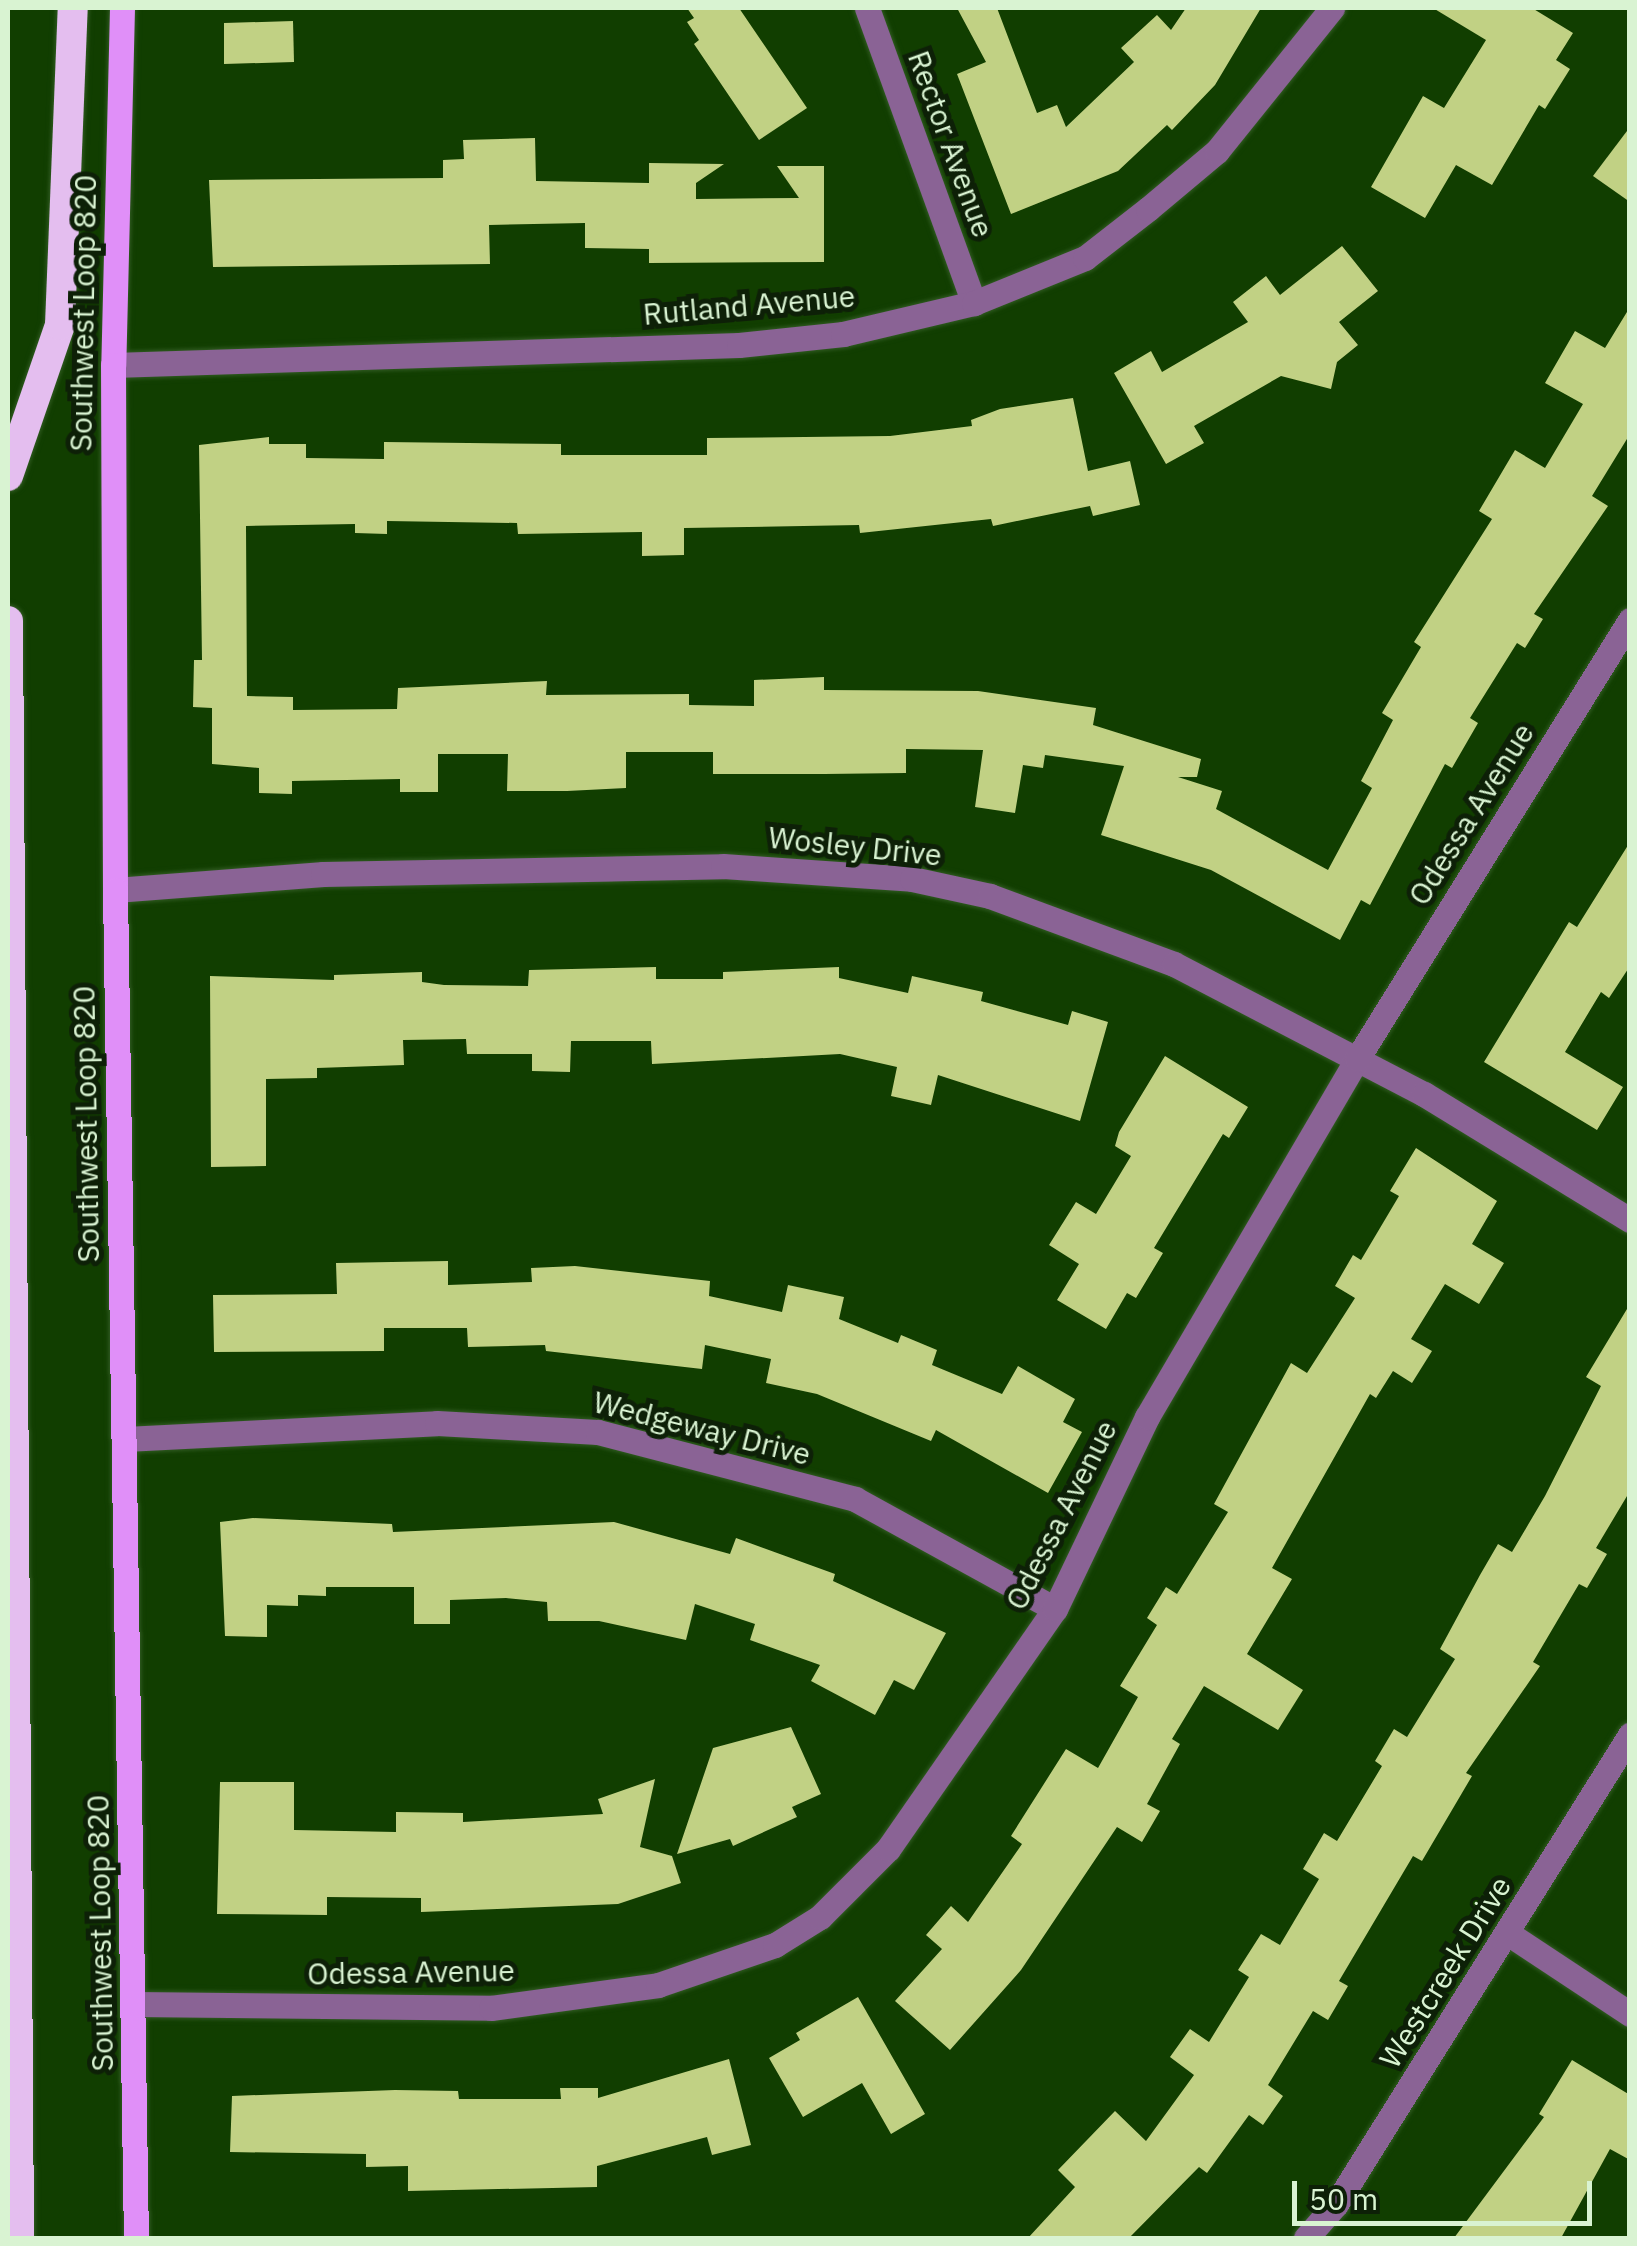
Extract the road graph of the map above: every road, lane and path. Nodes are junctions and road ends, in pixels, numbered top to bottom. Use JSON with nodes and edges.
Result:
{"nodes":[{"id":1,"x":72,"y":8,"type":"edge"},
{"id":2,"x":122,"y":8,"type":"edge"},
{"id":3,"x":867,"y":8,"type":"edge"},
{"id":4,"x":1332,"y":8,"type":"edge"},
{"id":5,"x":974,"y":303,"type":"junction"},
{"id":6,"x":113,"y":366,"type":"junction"},
{"id":7,"x":8,"y":476,"type":"edge"},
{"id":8,"x":1630,"y":620,"type":"edge"},
{"id":9,"x":8,"y":622,"type":"edge"},
{"id":10,"x":115,"y":890,"type":"junction"},
{"id":11,"x":1358,"y":1060,"type":"junction"},
{"id":12,"x":1630,"y":1220,"type":"edge"},
{"id":13,"x":124,"y":1439,"type":"junction"},
{"id":14,"x":1055,"y":1610,"type":"junction"},
{"id":15,"x":1630,"y":1734,"type":"edge"},
{"id":16,"x":1509,"y":1934,"type":"junction"},
{"id":17,"x":134,"y":2004,"type":"junction"},
{"id":18,"x":1630,"y":2014,"type":"edge"},
{"id":19,"x":19,"y":2238,"type":"edge"},
{"id":20,"x":136,"y":2238,"type":"edge"},
{"id":21,"x":1306,"y":2238,"type":"edge"}],
"edges":[{"from":1,"to":7,"type":"highway"},
{"from":2,"to":6,"type":"main road","name":"Southwest Loop 820"},
{"from":3,"to":5,"type":"street","name":"Rector Avenue"},
{"from":4,"to":5,"type":"street","name":"Rutland Avenue"},
{"from":5,"to":6,"type":"street","name":"Rutland Avenue"},
{"from":6,"to":10,"type":"main road","name":"Southwest Loop 820"},
{"from":8,"to":11,"type":"street","name":"Odessa Avenue"},
{"from":9,"to":19,"type":"highway"},
{"from":10,"to":11,"type":"street","name":"Wosley Drive"},
{"from":10,"to":13,"type":"main road","name":"Southwest Loop 820"},
{"from":11,"to":12,"type":"street","name":"Wosley Drive"},
{"from":11,"to":14,"type":"street","name":"Odessa Avenue"},
{"from":13,"to":14,"type":"street","name":"Wedgeway Drive"},
{"from":13,"to":17,"type":"main road","name":"Southwest Loop 820"},
{"from":14,"to":17,"type":"street","name":"Odessa Avenue"},
{"from":15,"to":16,"type":"street","name":"Westcreek Drive"},
{"from":16,"to":18,"type":"street"},
{"from":16,"to":21,"type":"street","name":"Westcreek Drive"},
{"from":17,"to":20,"type":"main road","name":"Southwest Loop 820"}]}
